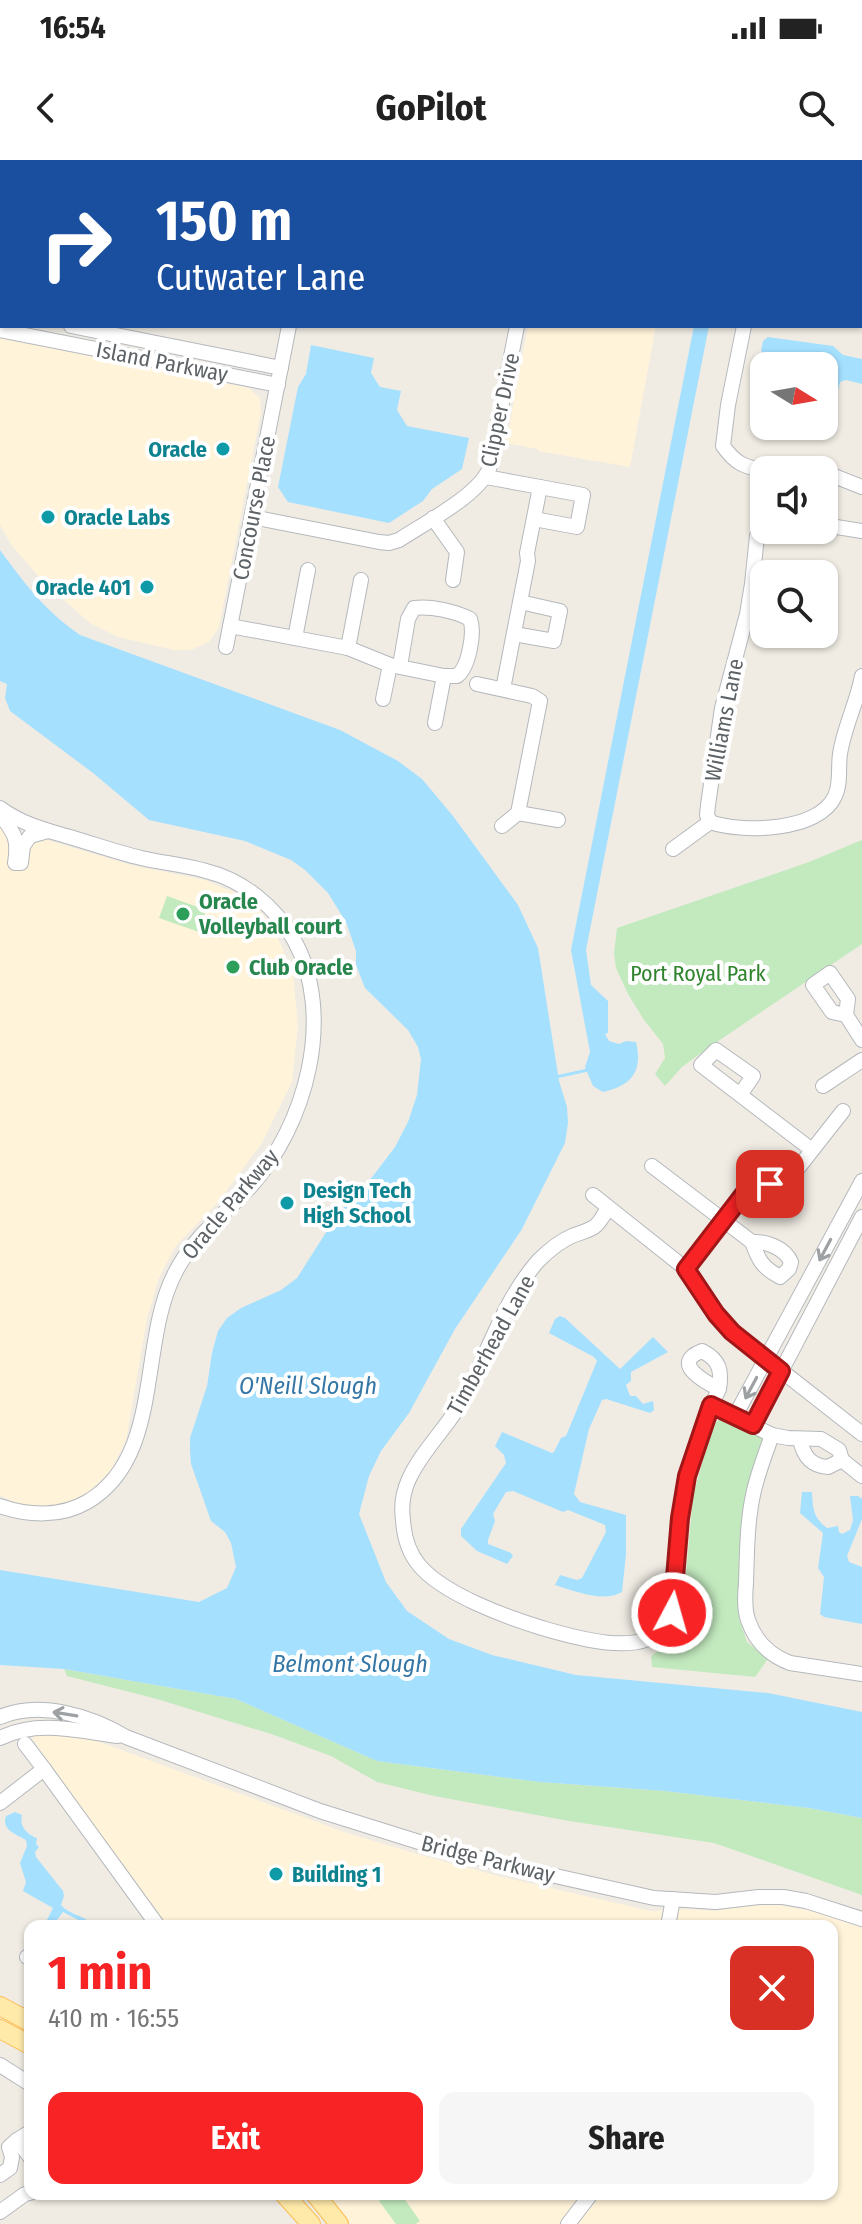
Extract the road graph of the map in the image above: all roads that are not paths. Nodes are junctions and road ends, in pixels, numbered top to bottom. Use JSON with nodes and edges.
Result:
{"nodes":[{"id":1,"x":81,"y":328,"type":"edge"},
{"id":2,"x":289,"y":328,"type":"edge"},
{"id":3,"x":517,"y":328,"type":"edge"},
{"id":4,"x":744,"y":328,"type":"edge"},
{"id":5,"x":1,"y":330,"type":"edge"},
{"id":6,"x":281,"y":368,"type":"junction"},
{"id":7,"x":278,"y":385,"type":"junction"},
{"id":8,"x":750,"y":468,"type":"edge"},
{"id":9,"x":486,"y":477,"type":"junction"},
{"id":10,"x":838,"y":479,"type":"edge"},
{"id":11,"x":540,"y":487,"type":"junction"},
{"id":12,"x":862,"y":487,"type":"edge"},
{"id":13,"x":252,"y":517,"type":"junction"},
{"id":14,"x":433,"y":518,"type":"junction"},
{"id":15,"x":534,"y":519,"type":"junction"},
{"id":16,"x":838,"y":527,"type":"edge"},
{"id":17,"x":862,"y":531,"type":"edge"},
{"id":18,"x":756,"y":544,"type":"edge"},
{"id":19,"x":308,"y":570,"type":"dead end"},
{"id":20,"x":361,"y":580,"type":"dead end"},
{"id":21,"x":453,"y":580,"type":"dead end"},
{"id":22,"x":520,"y":602,"type":"junction"},
{"id":23,"x":230,"y":626,"type":"junction"},
{"id":24,"x":514,"y":634,"type":"junction"},
{"id":25,"x":295,"y":638,"type":"junction"},
{"id":26,"x":226,"y":647,"type":"dead end"},
{"id":27,"x":348,"y":648,"type":"junction"},
{"id":28,"x":395,"y":666,"type":"junction"},
{"id":29,"x":444,"y":676,"type":"junction"},
{"id":30,"x":862,"y":681,"type":"edge"},
{"id":31,"x":477,"y":684,"type":"dead end"},
{"id":32,"x":503,"y":689,"type":"junction"},
{"id":33,"x":383,"y":699,"type":"dead end"},
{"id":34,"x":435,"y":723,"type":"dead end"},
{"id":35,"x":0,"y":811,"type":"edge"},
{"id":36,"x":518,"y":813,"type":"junction"},
{"id":37,"x":558,"y":820,"type":"dead end"},
{"id":38,"x":710,"y":822,"type":"junction"},
{"id":39,"x":502,"y":826,"type":"dead end"},
{"id":40,"x":48,"y":831,"type":"junction"},
{"id":41,"x":673,"y":849,"type":"dead end"},
{"id":42,"x":846,"y":1015,"type":"dead end"},
{"id":43,"x":862,"y":1040,"type":"edge"},
{"id":44,"x":862,"y":1060,"type":"edge"},
{"id":45,"x":823,"y":1086,"type":"dead end"},
{"id":46,"x":740,"y":1095,"type":"dead end"},
{"id":47,"x":843,"y":1111,"type":"dead end"},
{"id":48,"x":812,"y":1150,"type":"junction"},
{"id":49,"x":652,"y":1166,"type":"dead end"},
{"id":50,"x":862,"y":1181,"type":"edge"},
{"id":51,"x":593,"y":1195,"type":"dead end"},
{"id":52,"x":608,"y":1208,"type":"junction"},
{"id":53,"x":862,"y":1217,"type":"edge"},
{"id":54,"x":722,"y":1220,"type":"junction"},
{"id":55,"x":752,"y":1242,"type":"dead end"},
{"id":56,"x":686,"y":1269,"type":"junction"},
{"id":57,"x":766,"y":1360,"type":"junction"},
{"id":58,"x":781,"y":1371,"type":"junction"},
{"id":59,"x":719,"y":1389,"type":"dead end"},
{"id":60,"x":711,"y":1405,"type":"junction"},
{"id":61,"x":735,"y":1416,"type":"junction"},
{"id":62,"x":753,"y":1425,"type":"junction"},
{"id":63,"x":862,"y":1434,"type":"edge"},
{"id":64,"x":772,"y":1435,"type":"junction"},
{"id":65,"x":800,"y":1439,"type":"junction"},
{"id":66,"x":842,"y":1460,"type":"junction"},
{"id":67,"x":862,"y":1476,"type":"edge"},
{"id":68,"x":0,"y":1506,"type":"edge"},
{"id":69,"x":862,"y":1674,"type":"edge"},
{"id":70,"x":0,"y":1717,"type":"edge"},
{"id":71,"x":126,"y":1737,"type":"junction"},
{"id":72,"x":0,"y":1738,"type":"edge"},
{"id":73,"x":25,"y":1744,"type":"dead end"},
{"id":74,"x":44,"y":1769,"type":"junction"},
{"id":75,"x":0,"y":1803,"type":"edge"},
{"id":76,"x":673,"y":1899,"type":"junction"},
{"id":77,"x":862,"y":1919,"type":"edge"},
{"id":78,"x":154,"y":1920,"type":"edge"},
{"id":79,"x":669,"y":1920,"type":"edge"},
{"id":80,"x":0,"y":2006,"type":"edge"},
{"id":81,"x":24,"y":2019,"type":"edge"},
{"id":82,"x":0,"y":2029,"type":"edge"},
{"id":83,"x":24,"y":2042,"type":"edge"},
{"id":84,"x":0,"y":2065,"type":"edge"},
{"id":85,"x":24,"y":2080,"type":"edge"},
{"id":86,"x":24,"y":2136,"type":"edge"},
{"id":87,"x":0,"y":2175,"type":"edge"},
{"id":88,"x":24,"y":2195,"type":"edge"},
{"id":89,"x":289,"y":2200,"type":"edge"},
{"id":90,"x":320,"y":2200,"type":"edge"},
{"id":91,"x":586,"y":2200,"type":"edge"},
{"id":92,"x":0,"y":2212,"type":"edge"},
{"id":93,"x":311,"y":2224,"type":"edge"},
{"id":94,"x":339,"y":2224,"type":"edge"},
{"id":95,"x":568,"y":2224,"type":"edge"}],
"edges":[{"from":1,"to":6,"type":"street","name":"Island Parkway"},
{"from":2,"to":6,"type":"street","name":"Concourse Place"},
{"from":3,"to":9,"type":"street","name":"Clipper Drive"},
{"from":4,"to":8,"type":"street"},
{"from":5,"to":7,"type":"street","name":"Island Parkway"},
{"from":6,"to":7,"type":"street","name":"Concourse Place"},
{"from":7,"to":13,"type":"street","name":"Concourse Place"},
{"from":9,"to":11,"type":"street"},
{"from":9,"to":14,"type":"street","name":"Clipper Drive"},
{"from":10,"to":12,"type":"street"},
{"from":11,"to":15,"type":"street"},
{"from":11,"to":15,"type":"street"},
{"from":13,"to":14,"type":"street","name":"Clipper Drive"},
{"from":13,"to":23,"type":"street","name":"Concourse Place"},
{"from":14,"to":21,"type":"street"},
{"from":15,"to":22,"type":"street"},
{"from":16,"to":17,"type":"street"},
{"from":18,"to":38,"type":"street","name":"Williams Lane"},
{"from":19,"to":25,"type":"street"},
{"from":20,"to":27,"type":"street"},
{"from":22,"to":24,"type":"street"},
{"from":22,"to":24,"type":"street"},
{"from":23,"to":25,"type":"street"},
{"from":23,"to":26,"type":"street","name":"Concourse Place"},
{"from":24,"to":32,"type":"street"},
{"from":25,"to":27,"type":"street"},
{"from":27,"to":28,"type":"street"},
{"from":28,"to":29,"type":"street"},
{"from":28,"to":29,"type":"street"},
{"from":28,"to":33,"type":"street"},
{"from":29,"to":34,"type":"street"},
{"from":30,"to":38,"type":"street"},
{"from":31,"to":32,"type":"street"},
{"from":32,"to":36,"type":"street"},
{"from":35,"to":40,"type":"street","name":"Oracle Parkway"},
{"from":35,"to":40,"type":"street"},
{"from":36,"to":37,"type":"street"},
{"from":36,"to":39,"type":"street"},
{"from":38,"to":41,"type":"street"},
{"from":40,"to":68,"type":"street","name":"Oracle Parkway"},
{"from":42,"to":43,"type":"street"},
{"from":44,"to":45,"type":"street"},
{"from":46,"to":48,"type":"street"},
{"from":47,"to":48,"type":"street"},
{"from":48,"to":54,"type":"street"},
{"from":49,"to":54,"type":"street"},
{"from":50,"to":57,"type":"street","one_way":true},
{"from":51,"to":52,"type":"street"},
{"from":52,"to":56,"type":"street"},
{"from":52,"to":60,"type":"street","name":"Timberhead Lane"},
{"from":53,"to":58,"type":"street"},
{"from":54,"to":55,"type":"street"},
{"from":54,"to":56,"type":"street"},
{"from":56,"to":57,"type":"street"},
{"from":57,"to":58,"type":"street"},
{"from":57,"to":61,"type":"street","one_way":true},
{"from":58,"to":62,"type":"street"},
{"from":58,"to":63,"type":"street"},
{"from":59,"to":60,"type":"street","name":"Timberhead Lane"},
{"from":60,"to":61,"type":"street"},
{"from":61,"to":62,"type":"street"},
{"from":62,"to":64,"type":"street"},
{"from":64,"to":65,"type":"street"},
{"from":64,"to":69,"type":"street"},
{"from":65,"to":66,"type":"street"},
{"from":65,"to":66,"type":"street"},
{"from":66,"to":67,"type":"street"},
{"from":71,"to":70,"type":"street","name":"Bridge Parkway","one_way":true},
{"from":71,"to":72,"type":"street","name":"Bridge Parkway"},
{"from":71,"to":76,"type":"street","name":"Bridge Parkway"},
{"from":73,"to":74,"type":"street"},
{"from":74,"to":75,"type":"street"},
{"from":74,"to":78,"type":"street"},
{"from":76,"to":77,"type":"street","name":"Bridge Parkway"},
{"from":76,"to":79,"type":"street"},
{"from":80,"to":81,"type":"main road"},
{"from":82,"to":83,"type":"main road"},
{"from":84,"to":85,"type":"street"},
{"from":86,"to":87,"type":"street"},
{"from":88,"to":92,"type":"street"},
{"from":89,"to":93,"type":"main road"},
{"from":90,"to":94,"type":"main road"},
{"from":91,"to":95,"type":"street"}]}
